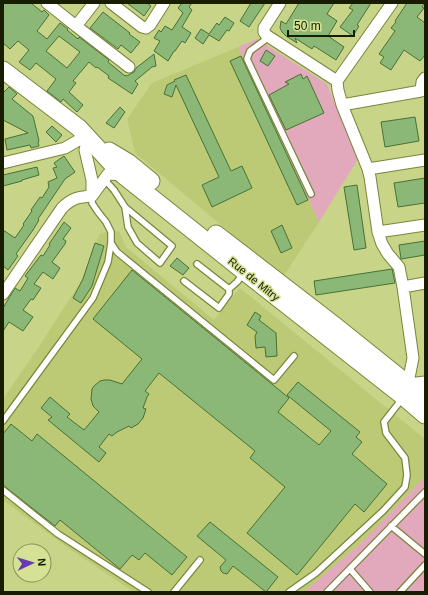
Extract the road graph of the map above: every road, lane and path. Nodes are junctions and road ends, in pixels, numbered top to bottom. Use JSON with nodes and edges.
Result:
{"nodes":[{"id":1,"x":47,"y":3,"type":"edge"},
{"id":2,"x":94,"y":3,"type":"edge"},
{"id":3,"x":111,"y":3,"type":"edge"},
{"id":4,"x":164,"y":3,"type":"edge"},
{"id":5,"x":280,"y":3,"type":"edge"},
{"id":6,"x":392,"y":3,"type":"edge"},
{"id":7,"x":76,"y":26,"type":"junction"},
{"id":8,"x":266,"y":35,"type":"junction"},
{"id":9,"x":129,"y":67,"type":"dead end"},
{"id":10,"x":3,"y":70,"type":"edge"},
{"id":11,"x":425,"y":78,"type":"edge"},
{"id":12,"x":337,"y":81,"type":"junction"},
{"id":13,"x":423,"y":93,"type":"edge"},
{"id":14,"x":342,"y":105,"type":"junction"},
{"id":15,"x":88,"y":138,"type":"junction"},
{"id":16,"x":425,"y":160,"type":"edge"},
{"id":17,"x":3,"y":163,"type":"edge"},
{"id":18,"x":112,"y":169,"type":"junction"},
{"id":19,"x":368,"y":169,"type":"junction"},
{"id":20,"x":90,"y":172,"type":"junction"},
{"id":21,"x":311,"y":194,"type":"dead end"},
{"id":22,"x":92,"y":196,"type":"junction"},
{"id":23,"x":125,"y":207,"type":"junction"},
{"id":24,"x":425,"y":225,"type":"edge"},
{"id":25,"x":378,"y":232,"type":"junction"},
{"id":26,"x":111,"y":243,"type":"junction"},
{"id":27,"x":197,"y":264,"type":"dead end"},
{"id":28,"x":245,"y":272,"type":"junction"},
{"id":29,"x":184,"y":281,"type":"dead end"},
{"id":30,"x":425,"y":283,"type":"edge"},
{"id":31,"x":403,"y":287,"type":"junction"},
{"id":32,"x":229,"y":289,"type":"junction"},
{"id":33,"x":3,"y":294,"type":"edge"},
{"id":34,"x":294,"y":356,"type":"dead end"},
{"id":35,"x":412,"y":387,"type":"edge"},
{"id":36,"x":425,"y":398,"type":"edge"},
{"id":37,"x":425,"y":415,"type":"edge"},
{"id":38,"x":4,"y":418,"type":"edge"},
{"id":39,"x":3,"y":490,"type":"edge"},
{"id":40,"x":425,"y":492,"type":"edge"},
{"id":41,"x":390,"y":526,"type":"junction"},
{"id":42,"x":425,"y":554,"type":"edge"},
{"id":43,"x":200,"y":560,"type":"dead end"},
{"id":44,"x":425,"y":566,"type":"edge"},
{"id":45,"x":350,"y":569,"type":"junction"},
{"id":46,"x":148,"y":592,"type":"edge"},
{"id":47,"x":174,"y":592,"type":"edge"},
{"id":48,"x":289,"y":592,"type":"edge"},
{"id":49,"x":327,"y":592,"type":"edge"},
{"id":50,"x":370,"y":592,"type":"edge"},
{"id":51,"x":400,"y":592,"type":"edge"}],
"edges":[{"from":1,"to":7,"type":"street"},
{"from":2,"to":7,"type":"street"},
{"from":3,"to":4,"type":"street"},
{"from":5,"to":8,"type":"street"},
{"from":6,"to":12,"type":"street"},
{"from":7,"to":9,"type":"street"},
{"from":8,"to":12,"type":"street"},
{"from":8,"to":21,"type":"lane"},
{"from":10,"to":15,"type":"main road","name":"Rue de Mitry"},
{"from":11,"to":13,"type":"street"},
{"from":12,"to":14,"type":"street"},
{"from":13,"to":14,"type":"street"},
{"from":14,"to":19,"type":"street"},
{"from":15,"to":17,"type":"street"},
{"from":15,"to":18,"type":"main road","name":"Rue de Mitry"},
{"from":15,"to":20,"type":"street"},
{"from":16,"to":19,"type":"street"},
{"from":18,"to":20,"type":"street"},
{"from":18,"to":22,"type":"street"},
{"from":18,"to":23,"type":"lane"},
{"from":18,"to":28,"type":"main road","name":"Rue de Mitry"},
{"from":18,"to":35,"type":"main road","name":"Rue de Mitry"},
{"from":19,"to":25,"type":"street"},
{"from":20,"to":22,"type":"street"},
{"from":22,"to":26,"type":"lane"},
{"from":22,"to":33,"type":"street"},
{"from":23,"to":23,"type":"lane"},
{"from":24,"to":25,"type":"street"},
{"from":25,"to":31,"type":"street"},
{"from":26,"to":34,"type":"lane"},
{"from":26,"to":38,"type":"lane"},
{"from":27,"to":32,"type":"lane"},
{"from":28,"to":32,"type":"lane"},
{"from":28,"to":35,"type":"main road","name":"Rue de Mitry"},
{"from":29,"to":32,"type":"lane"},
{"from":30,"to":31,"type":"street"},
{"from":31,"to":35,"type":"street"},
{"from":35,"to":36,"type":"main road","name":"Rue de Mitry"},
{"from":35,"to":37,"type":"main road","name":"Rue de Mitry"},
{"from":35,"to":48,"type":"lane"},
{"from":39,"to":46,"type":"lane"},
{"from":40,"to":41,"type":"lane"},
{"from":41,"to":42,"type":"lane"},
{"from":41,"to":45,"type":"lane"},
{"from":43,"to":47,"type":"lane"},
{"from":44,"to":51,"type":"lane"},
{"from":45,"to":49,"type":"lane"},
{"from":45,"to":50,"type":"lane"}]}
